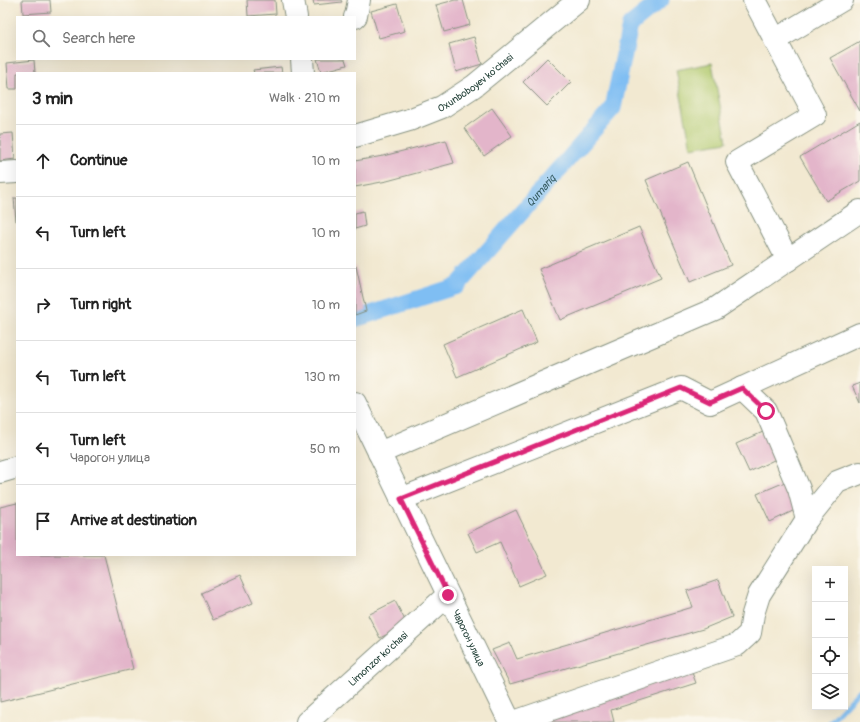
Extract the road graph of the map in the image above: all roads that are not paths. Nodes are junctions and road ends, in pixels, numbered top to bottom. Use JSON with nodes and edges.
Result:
{"nodes":[{"id":1,"x":293,"y":0,"type":"edge"},
{"id":2,"x":359,"y":0,"type":"edge"},
{"id":3,"x":754,"y":0,"type":"edge"},
{"id":4,"x":842,"y":0,"type":"edge"},
{"id":5,"x":568,"y":3,"type":"edge"},
{"id":6,"x":296,"y":16,"type":"edge"},
{"id":7,"x":356,"y":16,"type":"edge"},
{"id":8,"x":775,"y":40,"type":"junction"},
{"id":9,"x":302,"y":60,"type":"edge"},
{"id":10,"x":304,"y":72,"type":"edge"},
{"id":11,"x":356,"y":136,"type":"edge"},
{"id":12,"x":16,"y":172,"type":"edge"},
{"id":13,"x":0,"y":173,"type":"edge"},
{"id":14,"x":860,"y":211,"type":"edge"},
{"id":15,"x":788,"y":260,"type":"junction"},
{"id":16,"x":860,"y":334,"type":"edge"},
{"id":17,"x":742,"y":388,"type":"junction"},
{"id":18,"x":356,"y":405,"type":"edge"},
{"id":19,"x":379,"y":453,"type":"junction"},
{"id":20,"x":16,"y":467,"type":"edge"},
{"id":21,"x":0,"y":472,"type":"edge"},
{"id":22,"x":860,"y":473,"type":"edge"},
{"id":23,"x":401,"y":499,"type":"junction"},
{"id":24,"x":807,"y":519,"type":"junction"},
{"id":25,"x":448,"y":595,"type":"junction"},
{"id":26,"x":307,"y":722,"type":"edge"},
{"id":27,"x":510,"y":722,"type":"edge"},
{"id":28,"x":514,"y":722,"type":"edge"}],
"edges":[{"from":1,"to":6,"type":"street"},
{"from":2,"to":7,"type":"street"},
{"from":3,"to":8,"type":"street"},
{"from":4,"to":8,"type":"street"},
{"from":5,"to":11,"type":"street","name":"Oxunboboyev ko'chasi"},
{"from":8,"to":15,"type":"street"},
{"from":9,"to":10,"type":"street"},
{"from":12,"to":13,"type":"street"},
{"from":14,"to":15,"type":"street"},
{"from":15,"to":19,"type":"street"},
{"from":16,"to":17,"type":"street"},
{"from":17,"to":23,"type":"street"},
{"from":17,"to":24,"type":"street"},
{"from":18,"to":19,"type":"street","name":"Чарогон улица"},
{"from":19,"to":23,"type":"street","name":"Чарогон улица"},
{"from":20,"to":21,"type":"street"},
{"from":22,"to":24,"type":"street"},
{"from":23,"to":25,"type":"street","name":"Чарогон улица"},
{"from":24,"to":28,"type":"street"},
{"from":25,"to":26,"type":"street","name":"Limonzor ko'chasi"},
{"from":25,"to":27,"type":"street","name":"Чарогон улица"}]}
